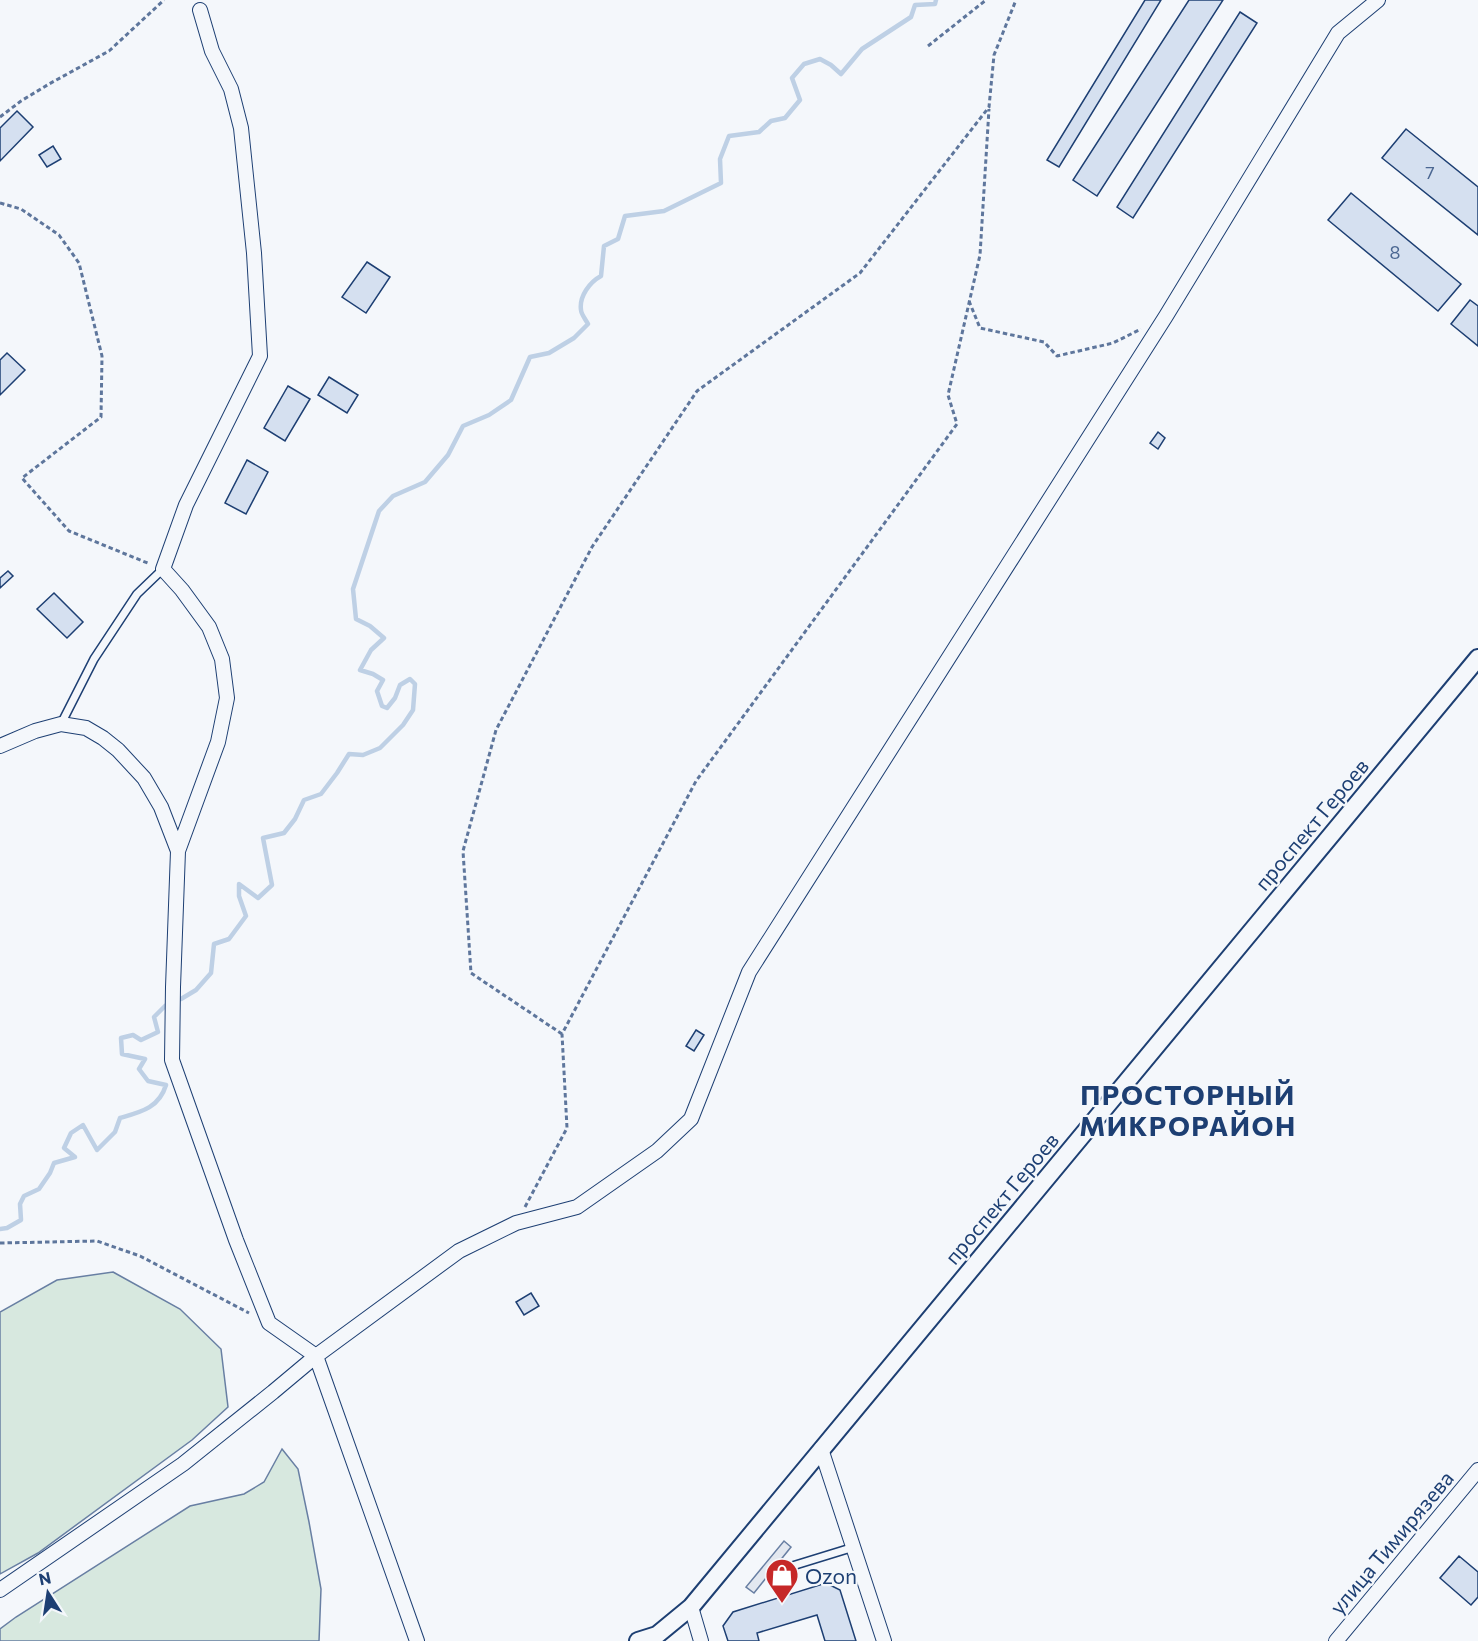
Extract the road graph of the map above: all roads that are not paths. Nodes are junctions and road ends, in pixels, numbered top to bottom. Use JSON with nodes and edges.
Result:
{"nodes":[{"id":1,"x":1378,"y":0,"type":"edge"},
{"id":2,"x":200,"y":10,"type":"dead end"},
{"id":3,"x":163,"y":569,"type":"junction"},
{"id":4,"x":1478,"y":658,"type":"edge"},
{"id":5,"x":61,"y":724,"type":"junction"},
{"id":6,"x":0,"y":746,"type":"edge"},
{"id":7,"x":178,"y":851,"type":"junction"},
{"id":8,"x":316,"y":1356,"type":"junction"},
{"id":9,"x":821,"y":1449,"type":"junction"},
{"id":10,"x":1478,"y":1470,"type":"edge"},
{"id":11,"x":854,"y":1547,"type":"junction"},
{"id":12,"x":776,"y":1571,"type":"dead end"},
{"id":13,"x":0,"y":1590,"type":"edge"},
{"id":14,"x":690,"y":1607,"type":"junction"},
{"id":15,"x":658,"y":1638,"type":"edge"},
{"id":16,"x":417,"y":1641,"type":"edge"},
{"id":17,"x":638,"y":1641,"type":"edge"},
{"id":18,"x":701,"y":1641,"type":"edge"},
{"id":19,"x":884,"y":1641,"type":"edge"},
{"id":20,"x":1336,"y":1641,"type":"edge"}],
"edges":[{"from":1,"to":8,"type":"street"},
{"from":2,"to":3,"type":"street"},
{"from":3,"to":5,"type":"lane"},
{"from":3,"to":7,"type":"street"},
{"from":4,"to":9,"type":"street","name":"проспект Героев"},
{"from":5,"to":6,"type":"street"},
{"from":5,"to":7,"type":"street"},
{"from":7,"to":8,"type":"street"},
{"from":8,"to":13,"type":"street"},
{"from":8,"to":16,"type":"street"},
{"from":9,"to":11,"type":"street"},
{"from":9,"to":14,"type":"street","name":"проспект Героев"},
{"from":10,"to":20,"type":"street","name":"улица Тимирязева"},
{"from":11,"to":12,"type":"lane"},
{"from":11,"to":19,"type":"street"},
{"from":14,"to":15,"type":"street","name":"проспект Героев"},
{"from":14,"to":18,"type":"street"},
{"from":15,"to":17,"type":"street","name":"проспект Героев"}]}
